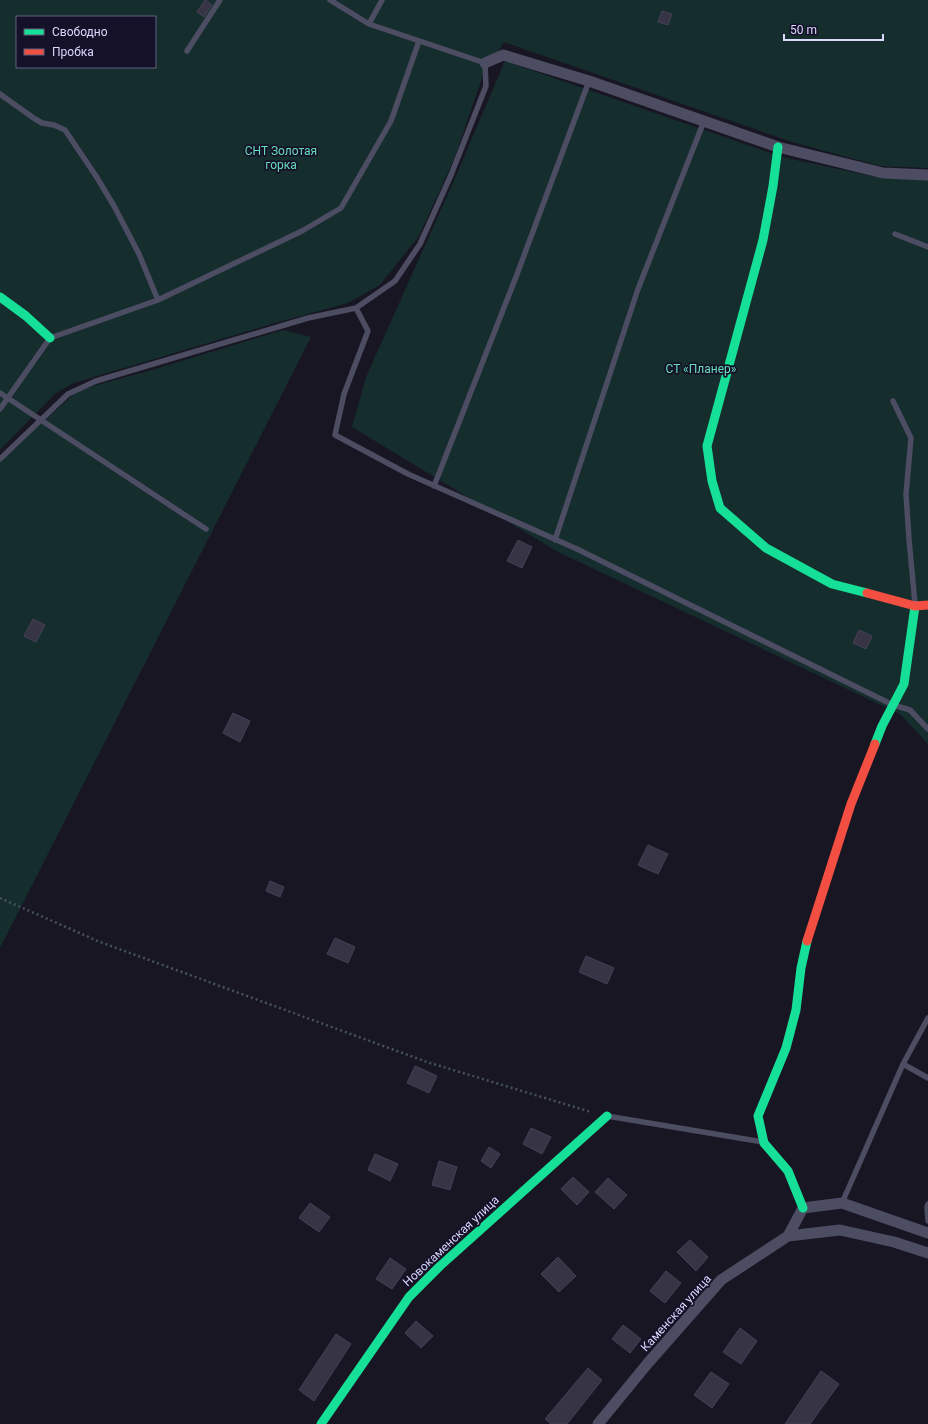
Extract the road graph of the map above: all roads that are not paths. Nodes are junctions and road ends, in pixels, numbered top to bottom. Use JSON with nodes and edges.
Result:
{"nodes":[{"id":1,"x":220,"y":0,"type":"edge"},
{"id":2,"x":330,"y":0,"type":"edge"},
{"id":3,"x":382,"y":0,"type":"edge"},
{"id":4,"x":369,"y":24,"type":"junction"},
{"id":5,"x":418,"y":41,"type":"junction"},
{"id":6,"x":187,"y":51,"type":"dead end"},
{"id":7,"x":485,"y":63,"type":"junction"},
{"id":8,"x":589,"y":81,"type":"junction"},
{"id":9,"x":0,"y":94,"type":"edge"},
{"id":10,"x":704,"y":121,"type":"junction"},
{"id":11,"x":778,"y":147,"type":"junction"},
{"id":12,"x":928,"y":175,"type":"edge"},
{"id":13,"x":895,"y":234,"type":"dead end"},
{"id":14,"x":928,"y":247,"type":"edge"},
{"id":15,"x":0,"y":297,"type":"edge"},
{"id":16,"x":158,"y":300,"type":"junction"},
{"id":17,"x":356,"y":308,"type":"junction"},
{"id":18,"x":50,"y":338,"type":"junction"},
{"id":19,"x":0,"y":393,"type":"edge"},
{"id":20,"x":7,"y":399,"type":"junction"},
{"id":21,"x":893,"y":401,"type":"dead end"},
{"id":22,"x":0,"y":409,"type":"edge"},
{"id":23,"x":41,"y":420,"type":"junction"},
{"id":24,"x":0,"y":459,"type":"edge"},
{"id":25,"x":434,"y":486,"type":"junction"},
{"id":26,"x":206,"y":528,"type":"dead end"},
{"id":27,"x":555,"y":540,"type":"junction"},
{"id":28,"x":915,"y":606,"type":"junction"},
{"id":29,"x":928,"y":606,"type":"edge"},
{"id":30,"x":893,"y":705,"type":"junction"},
{"id":31,"x":928,"y":729,"type":"edge"},
{"id":32,"x":928,"y":1018,"type":"edge"},
{"id":33,"x":903,"y":1064,"type":"junction"},
{"id":34,"x":928,"y":1078,"type":"edge"},
{"id":35,"x":607,"y":1116,"type":"joint"},
{"id":36,"x":764,"y":1143,"type":"junction"},
{"id":37,"x":842,"y":1203,"type":"junction"},
{"id":38,"x":928,"y":1204,"type":"edge"},
{"id":39,"x":803,"y":1208,"type":"junction"},
{"id":40,"x":928,"y":1221,"type":"edge"},
{"id":41,"x":928,"y":1233,"type":"edge"},
{"id":42,"x":788,"y":1236,"type":"junction"},
{"id":43,"x":928,"y":1253,"type":"edge"},
{"id":44,"x":321,"y":1424,"type":"edge"},
{"id":45,"x":598,"y":1424,"type":"edge"}],
"edges":[{"from":1,"to":6,"type":"lane"},
{"from":2,"to":4,"type":"lane"},
{"from":3,"to":4,"type":"lane"},
{"from":4,"to":5,"type":"lane"},
{"from":5,"to":7,"type":"lane"},
{"from":5,"to":16,"type":"lane"},
{"from":7,"to":8,"type":"street"},
{"from":7,"to":17,"type":"lane"},
{"from":8,"to":10,"type":"street"},
{"from":8,"to":25,"type":"lane"},
{"from":9,"to":16,"type":"lane"},
{"from":10,"to":11,"type":"street"},
{"from":10,"to":27,"type":"lane"},
{"from":11,"to":12,"type":"street"},
{"from":11,"to":28,"type":"street"},
{"from":13,"to":14,"type":"lane"},
{"from":15,"to":18,"type":"street"},
{"from":16,"to":18,"type":"lane"},
{"from":17,"to":23,"type":"lane"},
{"from":17,"to":25,"type":"lane"},
{"from":18,"to":20,"type":"lane"},
{"from":19,"to":20,"type":"lane"},
{"from":20,"to":22,"type":"lane"},
{"from":20,"to":23,"type":"lane"},
{"from":21,"to":28,"type":"lane"},
{"from":23,"to":24,"type":"lane"},
{"from":23,"to":26,"type":"lane"},
{"from":25,"to":27,"type":"lane"},
{"from":27,"to":30,"type":"lane"},
{"from":28,"to":29,"type":"street"},
{"from":28,"to":30,"type":"street"},
{"from":30,"to":31,"type":"lane"},
{"from":30,"to":36,"type":"street"},
{"from":32,"to":33,"type":"lane"},
{"from":33,"to":34,"type":"lane"},
{"from":33,"to":37,"type":"lane"},
{"from":35,"to":36,"type":"lane"},
{"from":35,"to":44,"type":"street","name":"Новокаменская улица"},
{"from":36,"to":39,"type":"street"},
{"from":37,"to":39,"type":"street"},
{"from":37,"to":41,"type":"street"},
{"from":38,"to":40,"type":"lane"},
{"from":39,"to":42,"type":"street"},
{"from":42,"to":43,"type":"street"},
{"from":42,"to":45,"type":"street","name":"Каменская улица"}]}
